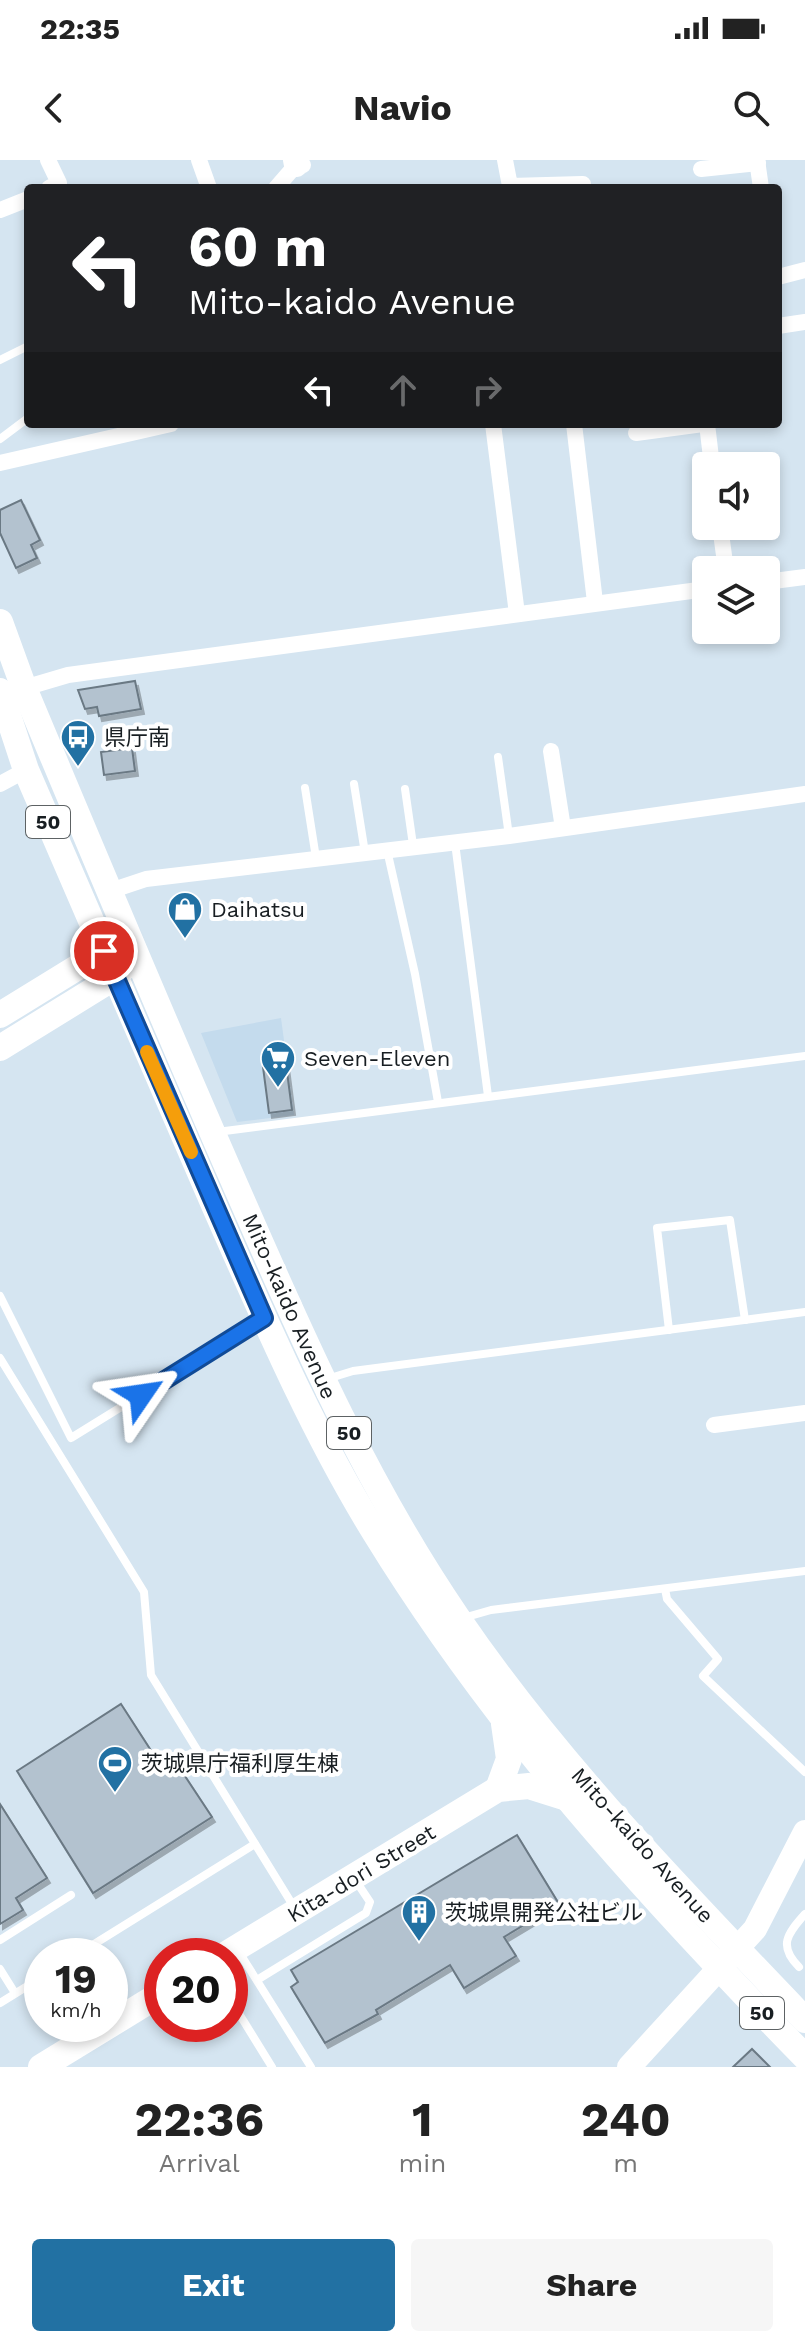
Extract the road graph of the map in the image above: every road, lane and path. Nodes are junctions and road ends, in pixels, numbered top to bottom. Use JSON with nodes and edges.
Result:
{"nodes":[{"id":1,"x":48,"y":160,"type":"edge"},
{"id":2,"x":199,"y":160,"type":"edge"},
{"id":3,"x":505,"y":160,"type":"edge"},
{"id":4,"x":757,"y":161,"type":"edge"},
{"id":5,"x":299,"y":162,"type":"edge"},
{"id":6,"x":701,"y":169,"type":"dead end"},
{"id":7,"x":57,"y":184,"type":"edge"},
{"id":8,"x":208,"y":184,"type":"edge"},
{"id":9,"x":280,"y":184,"type":"edge"},
{"id":10,"x":510,"y":184,"type":"edge"},
{"id":11,"x":760,"y":184,"type":"edge"},
{"id":12,"x":24,"y":201,"type":"edge"},
{"id":13,"x":0,"y":210,"type":"edge"},
{"id":14,"x":805,"y":270,"type":"edge"},
{"id":15,"x":782,"y":276,"type":"edge"},
{"id":16,"x":805,"y":322,"type":"edge"},
{"id":17,"x":782,"y":325,"type":"edge"},
{"id":18,"x":24,"y":348,"type":"edge"},
{"id":19,"x":0,"y":360,"type":"edge"},
{"id":20,"x":24,"y":421,"type":"edge"},
{"id":21,"x":153,"y":428,"type":"edge"},
{"id":22,"x":494,"y":428,"type":"edge"},
{"id":23,"x":574,"y":428,"type":"edge"},
{"id":24,"x":674,"y":428,"type":"edge"},
{"id":25,"x":706,"y":428,"type":"edge"},
{"id":26,"x":636,"y":433,"type":"dead end"},
{"id":27,"x":0,"y":439,"type":"edge"},
{"id":28,"x":710,"y":452,"type":"edge"},
{"id":29,"x":0,"y":463,"type":"edge"},
{"id":30,"x":805,"y":577,"type":"edge"},
{"id":31,"x":780,"y":580,"type":"edge"},
{"id":32,"x":692,"y":591,"type":"edge"},
{"id":33,"x":595,"y":602,"type":"junction"},
{"id":34,"x":517,"y":614,"type":"junction"},
{"id":35,"x":0,"y":622,"type":"edge"},
{"id":36,"x":12,"y":690,"type":"edge"},
{"id":37,"x":551,"y":751,"type":"dead end"},
{"id":38,"x":498,"y":757,"type":"dead end"},
{"id":39,"x":26,"y":770,"type":"junction"},
{"id":40,"x":0,"y":784,"type":"edge"},
{"id":41,"x":354,"y":784,"type":"dead end"},
{"id":42,"x":305,"y":788,"type":"dead end"},
{"id":43,"x":405,"y":789,"type":"dead end"},
{"id":44,"x":805,"y":794,"type":"edge"},
{"id":45,"x":563,"y":828,"type":"junction"},
{"id":46,"x":509,"y":836,"type":"junction"},
{"id":47,"x":455,"y":841,"type":"junction"},
{"id":48,"x":413,"y":845,"type":"junction"},
{"id":49,"x":387,"y":850,"type":"junction"},
{"id":50,"x":365,"y":853,"type":"junction"},
{"id":51,"x":316,"y":858,"type":"junction"},
{"id":52,"x":110,"y":891,"type":"junction"},
{"id":53,"x":104,"y":951,"type":"junction"},
{"id":54,"x":137,"y":954,"type":"junction"},
{"id":55,"x":115,"y":977,"type":"junction"},
{"id":56,"x":0,"y":1015,"type":"edge"},
{"id":57,"x":0,"y":1048,"type":"edge"},
{"id":58,"x":805,"y":1056,"type":"edge"},
{"id":59,"x":488,"y":1096,"type":"junction"},
{"id":60,"x":438,"y":1102,"type":"junction"},
{"id":61,"x":212,"y":1132,"type":"junction"},
{"id":62,"x":0,"y":1296,"type":"edge"},
{"id":63,"x":805,"y":1312,"type":"edge"},
{"id":64,"x":264,"y":1318,"type":"junction"},
{"id":65,"x":745,"y":1320,"type":"junction"},
{"id":66,"x":669,"y":1330,"type":"junction"},
{"id":67,"x":297,"y":1357,"type":"junction"},
{"id":68,"x":0,"y":1358,"type":"edge"},
{"id":69,"x":322,"y":1380,"type":"junction"},
{"id":70,"x":805,"y":1413,"type":"edge"},
{"id":71,"x":714,"y":1425,"type":"dead end"},
{"id":72,"x":805,"y":1571,"type":"edge"},
{"id":73,"x":665,"y":1589,"type":"junction"},
{"id":74,"x":459,"y":1620,"type":"junction"},
{"id":75,"x":504,"y":1722,"type":"junction"},
{"id":76,"x":805,"y":1772,"type":"edge"},
{"id":77,"x":498,"y":1789,"type":"junction"},
{"id":78,"x":567,"y":1799,"type":"junction"},
{"id":79,"x":805,"y":1832,"type":"edge"},
{"id":80,"x":255,"y":1844,"type":"junction"},
{"id":81,"x":354,"y":1877,"type":"junction"},
{"id":82,"x":71,"y":1895,"type":"dead end"},
{"id":83,"x":297,"y":1911,"type":"junction"},
{"id":84,"x":805,"y":1914,"type":"edge"},
{"id":85,"x":104,"y":1938,"type":"edge"},
{"id":86,"x":0,"y":1940,"type":"edge"},
{"id":87,"x":248,"y":1941,"type":"edge"},
{"id":88,"x":729,"y":1959,"type":"junction"},
{"id":89,"x":799,"y":1967,"type":"dead end"},
{"id":90,"x":0,"y":1969,"type":"edge"},
{"id":91,"x":248,"y":1971,"type":"edge"},
{"id":92,"x":257,"y":1980,"type":"junction"},
{"id":93,"x":24,"y":1988,"type":"edge"},
{"id":94,"x":15,"y":1993,"type":"junction"},
{"id":95,"x":0,"y":2003,"type":"edge"},
{"id":96,"x":144,"y":2004,"type":"edge"},
{"id":97,"x":805,"y":2020,"type":"edge"},
{"id":98,"x":248,"y":2028,"type":"edge"},
{"id":99,"x":805,"y":2057,"type":"edge"},
{"id":100,"x":41,"y":2067,"type":"edge"},
{"id":101,"x":272,"y":2067,"type":"edge"},
{"id":102,"x":311,"y":2067,"type":"edge"},
{"id":103,"x":629,"y":2067,"type":"edge"}],
"edges":[{"from":1,"to":7,"type":"street"},
{"from":2,"to":8,"type":"street"},
{"from":3,"to":10,"type":"street"},
{"from":4,"to":6,"type":"street"},
{"from":4,"to":11,"type":"street"},
{"from":5,"to":9,"type":"street"},
{"from":12,"to":13,"type":"street"},
{"from":14,"to":15,"type":"street"},
{"from":16,"to":17,"type":"street"},
{"from":18,"to":19,"type":"lane"},
{"from":20,"to":27,"type":"lane"},
{"from":21,"to":29,"type":"street"},
{"from":22,"to":34,"type":"street"},
{"from":23,"to":33,"type":"street"},
{"from":24,"to":26,"type":"street"},
{"from":25,"to":28,"type":"street"},
{"from":30,"to":31,"type":"street"},
{"from":32,"to":33,"type":"street"},
{"from":33,"to":34,"type":"street"},
{"from":34,"to":36,"type":"street"},
{"from":35,"to":36,"type":"main road","name":"Mito-kaido Avenue","number":"50"},
{"from":36,"to":39,"type":"main road","name":"Mito-kaido Avenue","number":"50"},
{"from":36,"to":52,"type":"main road","name":"Mito-kaido Avenue","number":"50"},
{"from":37,"to":45,"type":"street"},
{"from":38,"to":46,"type":"lane"},
{"from":39,"to":40,"type":"street"},
{"from":39,"to":53,"type":"main road","name":"Mito-kaido Avenue","number":"50"},
{"from":41,"to":50,"type":"lane"},
{"from":42,"to":51,"type":"lane"},
{"from":43,"to":48,"type":"lane"},
{"from":44,"to":45,"type":"street"},
{"from":45,"to":46,"type":"street"},
{"from":46,"to":47,"type":"street"},
{"from":47,"to":48,"type":"street"},
{"from":47,"to":59,"type":"lane"},
{"from":48,"to":49,"type":"street"},
{"from":49,"to":50,"type":"street"},
{"from":49,"to":60,"type":"lane"},
{"from":50,"to":51,"type":"street"},
{"from":51,"to":52,"type":"street"},
{"from":52,"to":54,"type":"main road","name":"Mito-kaido Avenue","number":"50"},
{"from":53,"to":54,"type":"main road"},
{"from":53,"to":55,"type":"main road","name":"Mito-kaido Avenue","number":"50"},
{"from":53,"to":56,"type":"main road"},
{"from":54,"to":55,"type":"main road"},
{"from":54,"to":61,"type":"main road","name":"Mito-kaido Avenue","number":"50"},
{"from":55,"to":57,"type":"main road"},
{"from":55,"to":64,"type":"main road","name":"Mito-kaido Avenue","number":"50"},
{"from":58,"to":59,"type":"lane"},
{"from":59,"to":60,"type":"lane"},
{"from":60,"to":61,"type":"lane"},
{"from":61,"to":67,"type":"main road","name":"Mito-kaido Avenue","number":"50"},
{"from":62,"to":64,"type":"lane"},
{"from":63,"to":65,"type":"lane"},
{"from":64,"to":67,"type":"main road","name":"Mito-kaido Avenue","number":"50"},
{"from":65,"to":66,"type":"lane"},
{"from":65,"to":66,"type":"lane"},
{"from":66,"to":69,"type":"lane"},
{"from":67,"to":69,"type":"main road","name":"Mito-kaido Avenue","number":"50"},
{"from":67,"to":75,"type":"main road","name":"Mito-kaido Avenue","number":"50"},
{"from":68,"to":80,"type":"lane"},
{"from":69,"to":74,"type":"main road","name":"Mito-kaido Avenue","number":"50"},
{"from":70,"to":71,"type":"street"},
{"from":72,"to":73,"type":"lane"},
{"from":73,"to":74,"type":"lane"},
{"from":73,"to":76,"type":"lane"},
{"from":74,"to":88,"type":"main road","name":"Mito-kaido Avenue","number":"50"},
{"from":75,"to":77,"type":"main road"},
{"from":75,"to":78,"type":"main road","name":"Mito-kaido Avenue","number":"50"},
{"from":77,"to":78,"type":"main road"},
{"from":77,"to":81,"type":"main road","name":"Kita-dori Street"},
{"from":78,"to":88,"type":"main road","name":"Mito-kaido Avenue","number":"50"},
{"from":79,"to":88,"type":"street"},
{"from":80,"to":83,"type":"lane"},
{"from":80,"to":85,"type":"lane"},
{"from":81,"to":83,"type":"main road","name":"Kita-dori Street"},
{"from":81,"to":92,"type":"lane"},
{"from":82,"to":86,"type":"lane"},
{"from":83,"to":87,"type":"main road","name":"Kita-dori Street"},
{"from":84,"to":89,"type":"lane"},
{"from":88,"to":97,"type":"main road","name":"Mito-kaido Avenue","number":"50"},
{"from":88,"to":99,"type":"main road","name":"Mito-kaido Avenue","number":"50"},
{"from":88,"to":103,"type":"street"},
{"from":90,"to":94,"type":"lane"},
{"from":91,"to":92,"type":"lane"},
{"from":92,"to":102,"type":"lane"},
{"from":93,"to":94,"type":"lane"},
{"from":94,"to":95,"type":"lane"},
{"from":96,"to":100,"type":"main road"},
{"from":98,"to":101,"type":"lane"}]}
